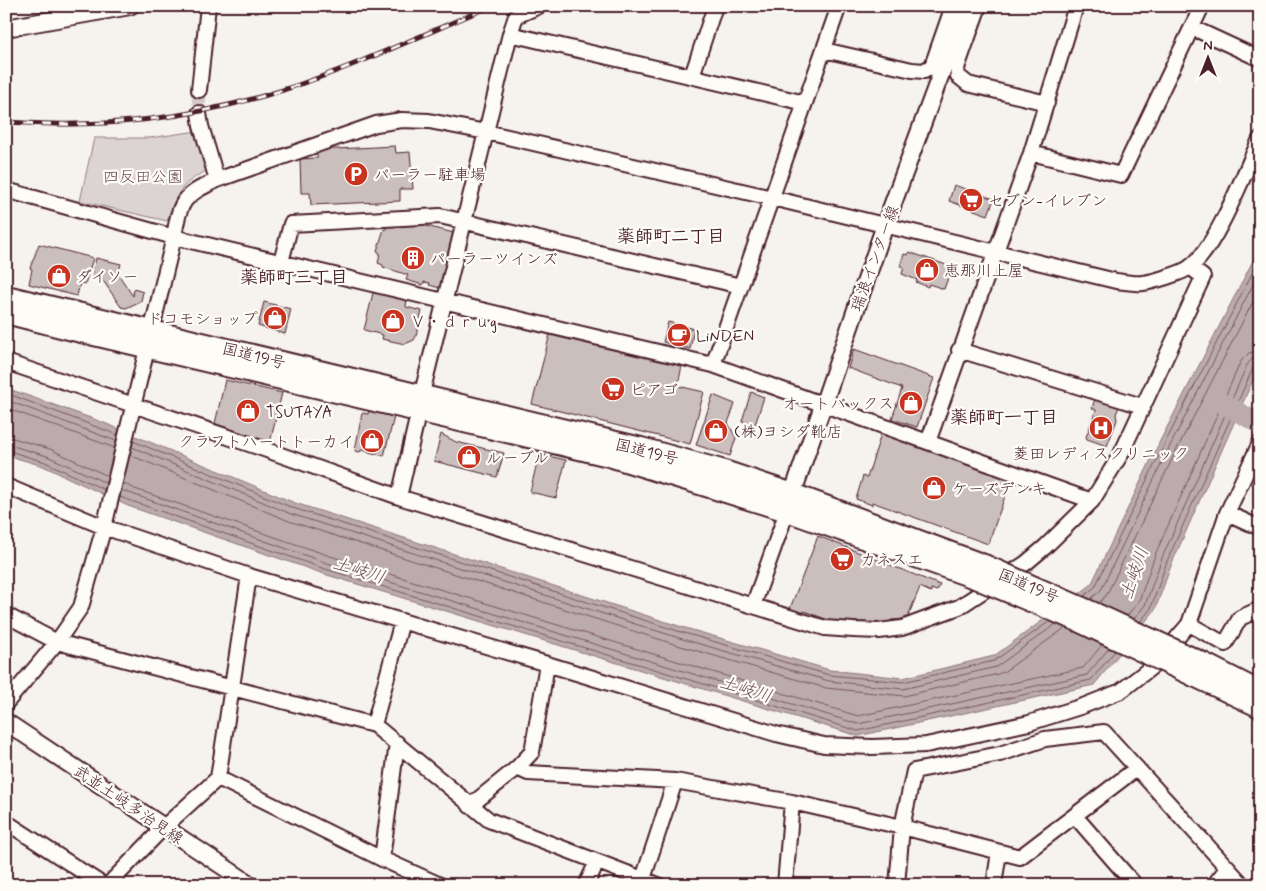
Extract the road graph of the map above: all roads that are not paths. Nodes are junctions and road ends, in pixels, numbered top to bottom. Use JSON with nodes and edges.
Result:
{"nodes":[{"id":1,"x":130,"y":6,"type":"edge"},
{"id":2,"x":208,"y":6,"type":"edge"},
{"id":3,"x":539,"y":6,"type":"edge"},
{"id":4,"x":715,"y":6,"type":"edge"},
{"id":5,"x":839,"y":6,"type":"edge"},
{"id":6,"x":953,"y":6,"type":"edge"},
{"id":7,"x":966,"y":6,"type":"edge"},
{"id":8,"x":979,"y":6,"type":"edge"},
{"id":9,"x":1076,"y":6,"type":"edge"},
{"id":10,"x":1202,"y":6,"type":"edge"},
{"id":11,"x":6,"y":28,"type":"edge"},
{"id":12,"x":1193,"y":28,"type":"junction"},
{"id":13,"x":510,"y":34,"type":"junction"},
{"id":14,"x":824,"y":50,"type":"junction"},
{"id":15,"x":1260,"y":59,"type":"edge"},
{"id":16,"x":692,"y":76,"type":"junction"},
{"id":17,"x":199,"y":90,"type":"tunnel mouth"},
{"id":18,"x":805,"y":103,"type":"junction"},
{"id":19,"x":1047,"y":103,"type":"junction"},
{"id":20,"x":199,"y":112,"type":"tunnel mouth"},
{"id":21,"x":486,"y":132,"type":"junction"},
{"id":22,"x":1260,"y":139,"type":"edge"},
{"id":23,"x":1031,"y":153,"type":"junction"},
{"id":24,"x":217,"y":180,"type":"junction"},
{"id":25,"x":6,"y":190,"type":"edge"},
{"id":26,"x":772,"y":198,"type":"junction"},
{"id":27,"x":466,"y":221,"type":"junction"},
{"id":28,"x":885,"y":225,"type":"junction"},
{"id":29,"x":174,"y":237,"type":"junction"},
{"id":30,"x":995,"y":251,"type":"junction"},
{"id":31,"x":281,"y":262,"type":"junction"},
{"id":32,"x":1190,"y":267,"type":"junction"},
{"id":33,"x":741,"y":286,"type":"junction"},
{"id":34,"x":6,"y":296,"type":"edge"},
{"id":35,"x":445,"y":302,"type":"junction"},
{"id":36,"x":6,"y":313,"type":"edge"},
{"id":37,"x":149,"y":339,"type":"junction"},
{"id":38,"x":959,"y":350,"type":"junction"},
{"id":39,"x":6,"y":362,"type":"edge"},
{"id":40,"x":713,"y":366,"type":"junction"},
{"id":41,"x":424,"y":385,"type":"dead end"},
{"id":42,"x":822,"y":404,"type":"junction"},
{"id":43,"x":1142,"y":406,"type":"junction"},
{"id":44,"x":134,"y":407,"type":"junction"},
{"id":45,"x":416,"y":423,"type":"dead end"},
{"id":46,"x":928,"y":442,"type":"junction"},
{"id":47,"x":1260,"y":443,"type":"edge"},
{"id":48,"x":6,"y":486,"type":"edge"},
{"id":49,"x":399,"y":498,"type":"junction"},
{"id":50,"x":1092,"y":501,"type":"junction"},
{"id":51,"x":790,"y":502,"type":"junction"},
{"id":52,"x":1228,"y":513,"type":"junction"},
{"id":53,"x":105,"y":523,"type":"junction"},
{"id":54,"x":1260,"y":528,"type":"edge"},
{"id":55,"x":249,"y":576,"type":"junction"},
{"id":56,"x":753,"y":606,"type":"junction"},
{"id":57,"x":1260,"y":609,"type":"edge"},
{"id":58,"x":6,"y":615,"type":"edge"},
{"id":59,"x":402,"y":621,"type":"junction"},
{"id":60,"x":1189,"y":624,"type":"junction"},
{"id":61,"x":57,"y":642,"type":"junction"},
{"id":62,"x":548,"y":664,"type":"junction"},
{"id":63,"x":1199,"y":670,"type":"junction"},
{"id":64,"x":232,"y":688,"type":"junction"},
{"id":65,"x":1260,"y":692,"type":"edge"},
{"id":66,"x":6,"y":703,"type":"edge"},
{"id":67,"x":1260,"y":707,"type":"edge"},
{"id":68,"x":6,"y":722,"type":"edge"},
{"id":69,"x":374,"y":725,"type":"junction"},
{"id":70,"x":397,"y":743,"type":"junction"},
{"id":71,"x":517,"y":768,"type":"junction"},
{"id":72,"x":1137,"y":768,"type":"junction"},
{"id":73,"x":218,"y":778,"type":"junction"},
{"id":74,"x":675,"y":781,"type":"junction"},
{"id":75,"x":792,"y":802,"type":"junction"},
{"id":76,"x":470,"y":806,"type":"junction"},
{"id":77,"x":1075,"y":816,"type":"junction"},
{"id":78,"x":6,"y":822,"type":"edge"},
{"id":79,"x":164,"y":827,"type":"junction"},
{"id":80,"x":902,"y":827,"type":"junction"},
{"id":81,"x":999,"y":852,"type":"junction"},
{"id":82,"x":382,"y":859,"type":"junction"},
{"id":83,"x":597,"y":862,"type":"junction"},
{"id":84,"x":1228,"y":867,"type":"junction"},
{"id":85,"x":643,"y":879,"type":"junction"},
{"id":86,"x":431,"y":883,"type":"edge"},
{"id":87,"x":103,"y":885,"type":"edge"},
{"id":88,"x":108,"y":885,"type":"edge"},
{"id":89,"x":251,"y":885,"type":"edge"},
{"id":90,"x":586,"y":885,"type":"edge"},
{"id":91,"x":658,"y":885,"type":"edge"},
{"id":92,"x":785,"y":885,"type":"edge"},
{"id":93,"x":897,"y":885,"type":"edge"},
{"id":94,"x":994,"y":885,"type":"edge"},
{"id":95,"x":1135,"y":885,"type":"edge"},
{"id":96,"x":1214,"y":885,"type":"edge"},
{"id":97,"x":1243,"y":885,"type":"edge"}],
"edges":[{"from":1,"to":11,"type":"main road"},
{"from":2,"to":17,"type":"street"},
{"from":3,"to":13,"type":"street"},
{"from":4,"to":16,"type":"street"},
{"from":5,"to":14,"type":"street"},
{"from":6,"to":14,"type":"street"},
{"from":7,"to":28,"type":"main road","name":"瑞浪インター線"},
{"from":8,"to":19,"type":"street"},
{"from":9,"to":19,"type":"street"},
{"from":10,"to":12,"type":"street"},
{"from":12,"to":15,"type":"street"},
{"from":12,"to":23,"type":"street"},
{"from":13,"to":16,"type":"street"},
{"from":13,"to":21,"type":"street"},
{"from":14,"to":18,"type":"street"},
{"from":16,"to":18,"type":"street"},
{"from":18,"to":26,"type":"street"},
{"from":19,"to":23,"type":"street"},
{"from":20,"to":24,"type":"street"},
{"from":21,"to":24,"type":"street"},
{"from":21,"to":26,"type":"street"},
{"from":21,"to":27,"type":"street"},
{"from":22,"to":32,"type":"street"},
{"from":23,"to":30,"type":"street"},
{"from":24,"to":29,"type":"street"},
{"from":25,"to":29,"type":"street"},
{"from":26,"to":28,"type":"street"},
{"from":26,"to":33,"type":"street"},
{"from":27,"to":31,"type":"street"},
{"from":27,"to":33,"type":"street"},
{"from":27,"to":35,"type":"street"},
{"from":28,"to":30,"type":"street"},
{"from":28,"to":42,"type":"main road","name":"瑞浪インター線"},
{"from":29,"to":31,"type":"street"},
{"from":29,"to":37,"type":"street"},
{"from":30,"to":32,"type":"street"},
{"from":30,"to":38,"type":"street"},
{"from":31,"to":35,"type":"street"},
{"from":32,"to":43,"type":"street"},
{"from":33,"to":40,"type":"street"},
{"from":34,"to":37,"type":"highway","name":"国道19号"},
{"from":35,"to":40,"type":"street"},
{"from":35,"to":41,"type":"street"},
{"from":36,"to":37,"type":"highway","name":"国道19号"},
{"from":37,"to":44,"type":"street"},
{"from":37,"to":51,"type":"highway","name":"国道19号"},
{"from":38,"to":43,"type":"street"},
{"from":38,"to":46,"type":"street"},
{"from":39,"to":44,"type":"street"},
{"from":40,"to":42,"type":"street"},
{"from":42,"to":46,"type":"street"},
{"from":42,"to":51,"type":"main road","name":"瑞浪インター線"},
{"from":43,"to":50,"type":"street"},
{"from":44,"to":49,"type":"street"},
{"from":44,"to":53,"type":"street"},
{"from":45,"to":49,"type":"street"},
{"from":46,"to":50,"type":"street"},
{"from":47,"to":52,"type":"street"},
{"from":48,"to":53,"type":"street"},
{"from":49,"to":56,"type":"street"},
{"from":50,"to":56,"type":"street"},
{"from":51,"to":56,"type":"street"},
{"from":51,"to":63,"type":"highway","name":"国道19号","bridge":true},
{"from":52,"to":54,"type":"street"},
{"from":52,"to":60,"type":"street"},
{"from":53,"to":55,"type":"street"},
{"from":53,"to":61,"type":"street"},
{"from":55,"to":59,"type":"street"},
{"from":55,"to":64,"type":"street"},
{"from":57,"to":60,"type":"street"},
{"from":58,"to":61,"type":"street"},
{"from":59,"to":62,"type":"street"},
{"from":59,"to":69,"type":"street"},
{"from":60,"to":62,"type":"street"},
{"from":61,"to":64,"type":"street"},
{"from":61,"to":66,"type":"street"},
{"from":62,"to":71,"type":"street"},
{"from":63,"to":65,"type":"highway","name":"国道19号"},
{"from":63,"to":67,"type":"highway","name":"国道19号"},
{"from":64,"to":69,"type":"street"},
{"from":64,"to":73,"type":"street"},
{"from":68,"to":79,"type":"main road","name":"武並土岐多治見線"},
{"from":69,"to":70,"type":"street"},
{"from":70,"to":76,"type":"street"},
{"from":70,"to":82,"type":"street"},
{"from":71,"to":74,"type":"street"},
{"from":71,"to":76,"type":"street"},
{"from":72,"to":77,"type":"street"},
{"from":72,"to":80,"type":"street"},
{"from":72,"to":84,"type":"street"},
{"from":73,"to":79,"type":"street"},
{"from":73,"to":82,"type":"street"},
{"from":74,"to":75,"type":"street"},
{"from":74,"to":85,"type":"street"},
{"from":75,"to":80,"type":"street"},
{"from":75,"to":92,"type":"street"},
{"from":76,"to":83,"type":"street"},
{"from":77,"to":81,"type":"street"},
{"from":77,"to":95,"type":"street"},
{"from":78,"to":87,"type":"street"},
{"from":79,"to":88,"type":"street"},
{"from":79,"to":89,"type":"main road","name":"武並土岐多治見線"},
{"from":80,"to":81,"type":"street"},
{"from":80,"to":93,"type":"street"},
{"from":81,"to":94,"type":"street"},
{"from":82,"to":86,"type":"street"},
{"from":83,"to":85,"type":"street"},
{"from":83,"to":90,"type":"street"},
{"from":84,"to":96,"type":"street"},
{"from":84,"to":97,"type":"street"},
{"from":85,"to":91,"type":"street"}]}
